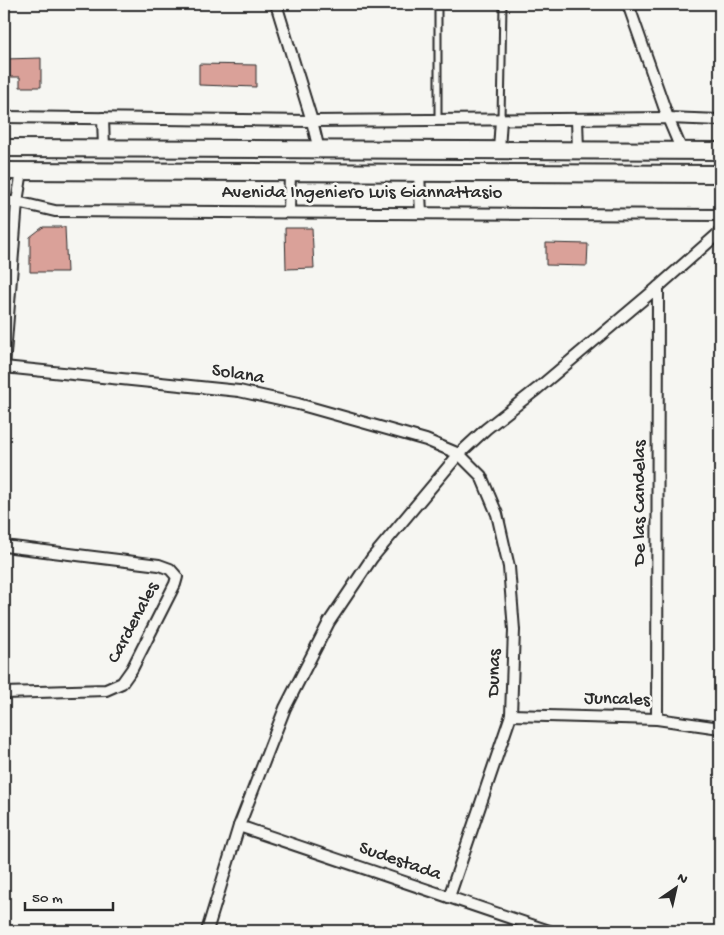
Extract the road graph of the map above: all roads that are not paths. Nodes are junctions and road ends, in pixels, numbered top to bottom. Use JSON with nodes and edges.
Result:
{"nodes":[{"id":1,"x":276,"y":4,"type":"edge"},
{"id":2,"x":438,"y":4,"type":"edge"},
{"id":3,"x":503,"y":4,"type":"edge"},
{"id":4,"x":628,"y":4,"type":"edge"},
{"id":5,"x":4,"y":117,"type":"edge"},
{"id":6,"x":103,"y":118,"type":"junction"},
{"id":7,"x":577,"y":118,"type":"junction"},
{"id":8,"x":668,"y":118,"type":"junction"},
{"id":9,"x":501,"y":119,"type":"junction"},
{"id":10,"x":438,"y":120,"type":"junction"},
{"id":11,"x":720,"y":120,"type":"edge"},
{"id":12,"x":312,"y":121,"type":"junction"},
{"id":13,"x":4,"y":148,"type":"edge"},
{"id":14,"x":104,"y":148,"type":"junction"},
{"id":15,"x":319,"y":150,"type":"junction"},
{"id":16,"x":499,"y":150,"type":"junction"},
{"id":17,"x":578,"y":150,"type":"junction"},
{"id":18,"x":682,"y":151,"type":"junction"},
{"id":19,"x":720,"y":151,"type":"edge"},
{"id":20,"x":4,"y":171,"type":"edge"},
{"id":21,"x":22,"y":171,"type":"junction"},
{"id":22,"x":290,"y":172,"type":"junction"},
{"id":23,"x":419,"y":173,"type":"junction"},
{"id":24,"x":720,"y":174,"type":"edge"},
{"id":25,"x":4,"y":202,"type":"edge"},
{"id":26,"x":17,"y":202,"type":"junction"},
{"id":27,"x":289,"y":212,"type":"junction"},
{"id":28,"x":421,"y":213,"type":"junction"},
{"id":29,"x":720,"y":215,"type":"edge"},
{"id":30,"x":720,"y":232,"type":"edge"},
{"id":31,"x":658,"y":287,"type":"junction"},
{"id":32,"x":4,"y":367,"type":"edge"},
{"id":33,"x":459,"y":454,"type":"junction"},
{"id":34,"x":4,"y":546,"type":"edge"},
{"id":35,"x":4,"y":692,"type":"edge"},
{"id":36,"x":511,"y":715,"type":"junction"},
{"id":37,"x":658,"y":719,"type":"junction"},
{"id":38,"x":720,"y":728,"type":"edge"},
{"id":39,"x":239,"y":826,"type":"junction"},
{"id":40,"x":449,"y":897,"type":"junction"},
{"id":41,"x":208,"y":931,"type":"edge"},
{"id":42,"x":549,"y":931,"type":"edge"}],
"edges":[{"from":1,"to":12,"type":"street"},
{"from":2,"to":10,"type":"lane"},
{"from":3,"to":9,"type":"lane"},
{"from":4,"to":8,"type":"street"},
{"from":5,"to":6,"type":"street"},
{"from":6,"to":12,"type":"street"},
{"from":6,"to":14,"type":"street"},
{"from":7,"to":8,"type":"street"},
{"from":7,"to":9,"type":"street"},
{"from":7,"to":17,"type":"street"},
{"from":8,"to":11,"type":"street"},
{"from":8,"to":18,"type":"street"},
{"from":9,"to":10,"type":"street"},
{"from":9,"to":16,"type":"street"},
{"from":10,"to":12,"type":"street"},
{"from":12,"to":15,"type":"street"},
{"from":13,"to":14,"type":"main road"},
{"from":14,"to":15,"type":"main road"},
{"from":15,"to":16,"type":"main road"},
{"from":16,"to":17,"type":"main road"},
{"from":17,"to":18,"type":"main road"},
{"from":18,"to":19,"type":"main road"},
{"from":20,"to":21,"type":"main road","name":"Avenida Ingeniero Luis Giannattasio"},
{"from":21,"to":22,"type":"main road","name":"Avenida Ingeniero Luis Giannattasio"},
{"from":21,"to":26,"type":"street"},
{"from":22,"to":23,"type":"main road","name":"Avenida Ingeniero Luis Giannattasio"},
{"from":22,"to":27,"type":"street"},
{"from":23,"to":24,"type":"main road","name":"Avenida Ingeniero Luis Giannattasio"},
{"from":23,"to":28,"type":"street"},
{"from":25,"to":26,"type":"street","name":"Avenida Ingeniero Luis Giannattasio"},
{"from":26,"to":27,"type":"street","name":"Avenida Ingeniero Luis Giannattasio"},
{"from":26,"to":32,"type":"street"},
{"from":27,"to":28,"type":"street","name":"Avenida Ingeniero Luis Giannattasio"},
{"from":28,"to":29,"type":"street","name":"Avenida Ingeniero Luis Giannattasio"},
{"from":30,"to":31,"type":"street"},
{"from":31,"to":33,"type":"street"},
{"from":31,"to":37,"type":"street","name":"De las Candelas"},
{"from":32,"to":33,"type":"street","name":"Solana"},
{"from":33,"to":36,"type":"street","name":"Dunas"},
{"from":33,"to":39,"type":"street"},
{"from":34,"to":35,"type":"street","name":"Cardenales"},
{"from":36,"to":37,"type":"street","name":"Juncales"},
{"from":36,"to":40,"type":"street","name":"Dunas"},
{"from":37,"to":38,"type":"street","name":"Juncales"},
{"from":39,"to":40,"type":"street","name":"Sudestada"},
{"from":39,"to":41,"type":"street"},
{"from":40,"to":42,"type":"street","name":"Sudestada"}]}
